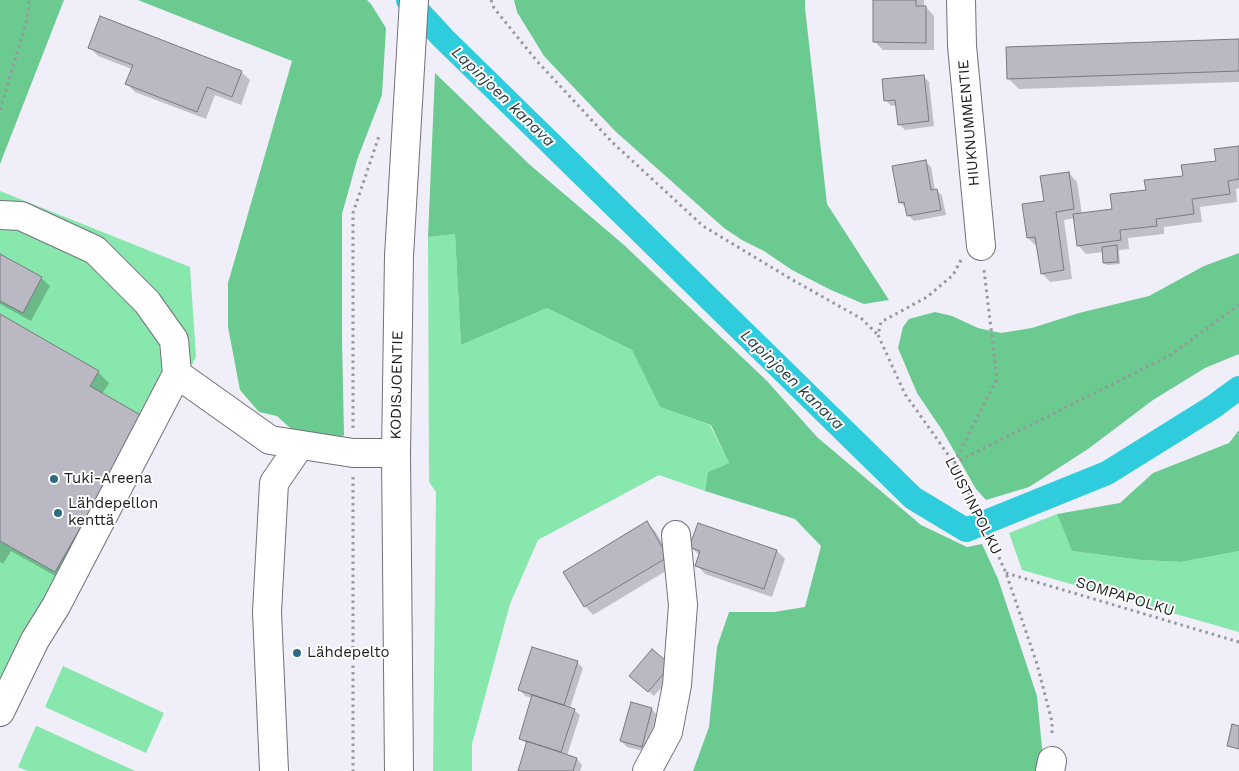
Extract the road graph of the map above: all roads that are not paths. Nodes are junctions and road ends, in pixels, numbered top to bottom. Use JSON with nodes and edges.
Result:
{"nodes":[{"id":1,"x":414,"y":0,"type":"edge"},
{"id":2,"x":961,"y":0,"type":"edge"},
{"id":3,"x":0,"y":215,"type":"edge"},
{"id":4,"x":981,"y":246,"type":"road end"},
{"id":5,"x":177,"y":374,"type":"junction"},
{"id":6,"x":300,"y":445,"type":"junction"},
{"id":7,"x":396,"y":453,"type":"junction"},
{"id":8,"x":676,"y":535,"type":"dead end"},
{"id":9,"x":0,"y":712,"type":"edge"},
{"id":10,"x":274,"y":771,"type":"edge"},
{"id":11,"x":399,"y":771,"type":"edge"},
{"id":12,"x":647,"y":771,"type":"edge"}],
"edges":[{"from":1,"to":7,"type":"street","name":"KODISJOENTIE"},
{"from":2,"to":4,"type":"street","name":"HIUKNUMMENTIE"},
{"from":3,"to":5,"type":"street"},
{"from":5,"to":6,"type":"street"},
{"from":5,"to":9,"type":"street"},
{"from":6,"to":7,"type":"street"},
{"from":6,"to":10,"type":"street"},
{"from":7,"to":11,"type":"street","name":"KODISJOENTIE"},
{"from":8,"to":12,"type":"street"}]}
